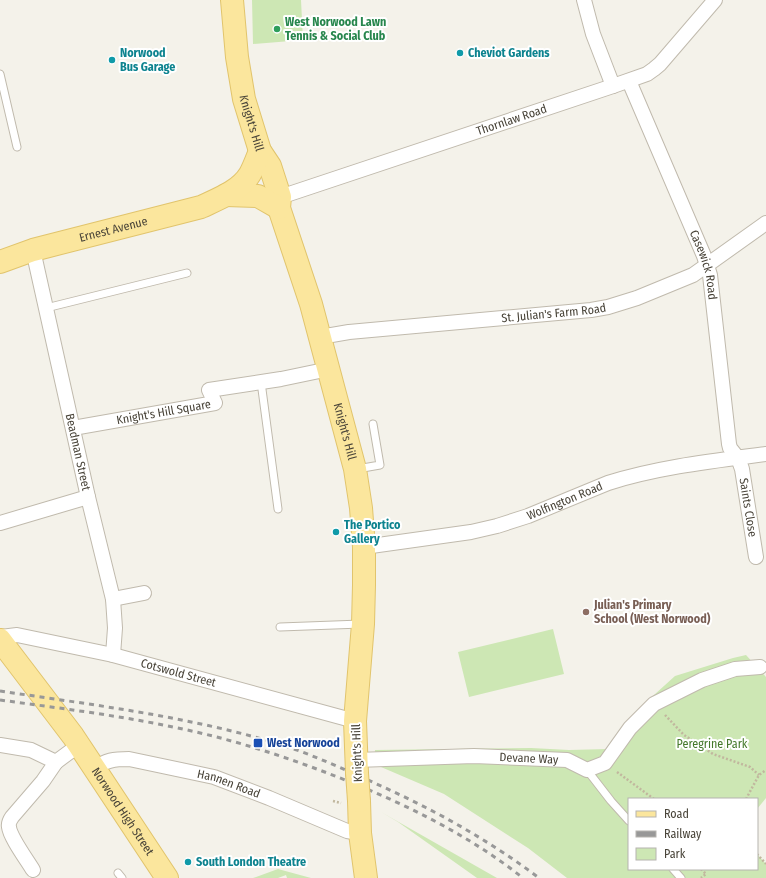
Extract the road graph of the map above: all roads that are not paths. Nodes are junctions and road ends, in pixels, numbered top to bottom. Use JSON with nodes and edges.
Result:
{"nodes":[{"id":1,"x":232,"y":0,"type":"edge"},
{"id":2,"x":584,"y":0,"type":"edge"},
{"id":3,"x":715,"y":0,"type":"edge"},
{"id":4,"x":0,"y":74,"type":"edge"},
{"id":5,"x":629,"y":81,"type":"junction"},
{"id":6,"x":613,"y":86,"type":"junction"},
{"id":7,"x":17,"y":146,"type":"dead end"},
{"id":8,"x":260,"y":151,"type":"junction"},
{"id":9,"x":226,"y":195,"type":"junction"},
{"id":10,"x":279,"y":203,"type":"junction"},
{"id":11,"x":766,"y":223,"type":"edge"},
{"id":12,"x":33,"y":250,"type":"junction"},
{"id":13,"x":0,"y":262,"type":"edge"},
{"id":14,"x":707,"y":265,"type":"junction"},
{"id":15,"x":187,"y":274,"type":"dead end"},
{"id":16,"x":46,"y":308,"type":"junction"},
{"id":17,"x":320,"y":337,"type":"junction"},
{"id":18,"x":329,"y":369,"type":"junction"},
{"id":19,"x":261,"y":382,"type":"junction"},
{"id":20,"x":373,"y":424,"type":"dead end"},
{"id":21,"x":73,"y":428,"type":"junction"},
{"id":22,"x":766,"y":454,"type":"edge"},
{"id":23,"x":738,"y":458,"type":"junction"},
{"id":24,"x":355,"y":469,"type":"junction"},
{"id":25,"x":88,"y":497,"type":"junction"},
{"id":26,"x":278,"y":509,"type":"dead end"},
{"id":27,"x":0,"y":522,"type":"edge"},
{"id":28,"x":364,"y":547,"type":"junction"},
{"id":29,"x":756,"y":557,"type":"dead end"},
{"id":30,"x":144,"y":593,"type":"dead end"},
{"id":31,"x":113,"y":599,"type":"junction"},
{"id":32,"x":363,"y":624,"type":"junction"},
{"id":33,"x":280,"y":627,"type":"dead end"},
{"id":34,"x":0,"y":637,"type":"edge"},
{"id":35,"x":0,"y":640,"type":"edge"},
{"id":36,"x":112,"y":655,"type":"junction"},
{"id":37,"x":760,"y":667,"type":"dead end"},
{"id":38,"x":355,"y":721,"type":"junction"},
{"id":39,"x":0,"y":745,"type":"edge"},
{"id":40,"x":78,"y":745,"type":"junction"},
{"id":41,"x":56,"y":762,"type":"junction"},
{"id":42,"x":357,"y":766,"type":"junction"},
{"id":43,"x":94,"y":769,"type":"junction"},
{"id":44,"x":587,"y":770,"type":"junction"},
{"id":45,"x":628,"y":820,"type":"edge"},
{"id":46,"x":360,"y":833,"type":"junction"},
{"id":47,"x":33,"y":870,"type":"dead end"},
{"id":48,"x":674,"y":870,"type":"edge"},
{"id":49,"x":167,"y":878,"type":"edge"},
{"id":50,"x":366,"y":878,"type":"edge"},
{"id":51,"x":681,"y":878,"type":"edge"}],
"edges":[{"from":1,"to":8,"type":"main road","name":"Knight's Hill"},
{"from":2,"to":6,"type":"street"},
{"from":3,"to":5,"type":"street","name":"Thornlaw Road"},
{"from":4,"to":7,"type":"lane"},
{"from":5,"to":6,"type":"street","name":"Thornlaw Road"},
{"from":5,"to":14,"type":"street","name":"Casewick Road"},
{"from":6,"to":10,"type":"street","name":"Thornlaw Road"},
{"from":8,"to":9,"type":"main road","name":"Ernest Avenue"},
{"from":8,"to":10,"type":"main road","name":"Knight's Hill"},
{"from":9,"to":10,"type":"main road","name":"Ernest Avenue"},
{"from":9,"to":12,"type":"main road","name":"Ernest Avenue"},
{"from":10,"to":17,"type":"main road","name":"Knight's Hill"},
{"from":11,"to":14,"type":"street","name":"St. Julian's Farm Road"},
{"from":12,"to":13,"type":"main road","name":"Ernest Avenue"},
{"from":12,"to":16,"type":"street","name":"Beadman Street"},
{"from":14,"to":17,"type":"street","name":"St. Julian's Farm Road"},
{"from":14,"to":23,"type":"street","name":"Casewick Road"},
{"from":15,"to":16,"type":"lane"},
{"from":16,"to":21,"type":"street","name":"Beadman Street"},
{"from":17,"to":18,"type":"main road","name":"Knight's Hill"},
{"from":18,"to":19,"type":"street","name":"Knight's Hill Square"},
{"from":18,"to":24,"type":"main road","name":"Knight's Hill"},
{"from":19,"to":21,"type":"street","name":"Knight's Hill Square"},
{"from":19,"to":26,"type":"lane"},
{"from":20,"to":24,"type":"lane"},
{"from":21,"to":25,"type":"street","name":"Beadman Street"},
{"from":22,"to":23,"type":"street","name":"Wolfington Road"},
{"from":23,"to":28,"type":"street","name":"Wolfington Road"},
{"from":23,"to":29,"type":"street","name":"Saints Close"},
{"from":24,"to":28,"type":"main road","name":"Knight's Hill"},
{"from":25,"to":27,"type":"street"},
{"from":25,"to":31,"type":"street","name":"Beadman Street"},
{"from":28,"to":32,"type":"main road","name":"Knight's Hill"},
{"from":30,"to":31,"type":"street"},
{"from":31,"to":36,"type":"street","name":"Beadman Street"},
{"from":32,"to":33,"type":"lane"},
{"from":32,"to":38,"type":"main road","name":"Knight's Hill"},
{"from":34,"to":36,"type":"street","name":"Cotswold Street"},
{"from":35,"to":40,"type":"main road","name":"Norwood High Street"},
{"from":36,"to":38,"type":"street","name":"Cotswold Street"},
{"from":37,"to":44,"type":"street"},
{"from":38,"to":42,"type":"main road","name":"Knight's Hill"},
{"from":39,"to":41,"type":"street"},
{"from":40,"to":41,"type":"street"},
{"from":40,"to":43,"type":"main road","name":"Norwood High Street"},
{"from":41,"to":47,"type":"street"},
{"from":42,"to":44,"type":"street","name":"Devane Way"},
{"from":42,"to":46,"type":"main road","name":"Knight's Hill","bridge":true},
{"from":43,"to":46,"type":"street","name":"Hannen Road"},
{"from":43,"to":49,"type":"main road","name":"Norwood High Street"},
{"from":44,"to":45,"type":"lane"},
{"from":46,"to":50,"type":"main road","name":"Knight's Hill"},
{"from":48,"to":51,"type":"lane"}]}
